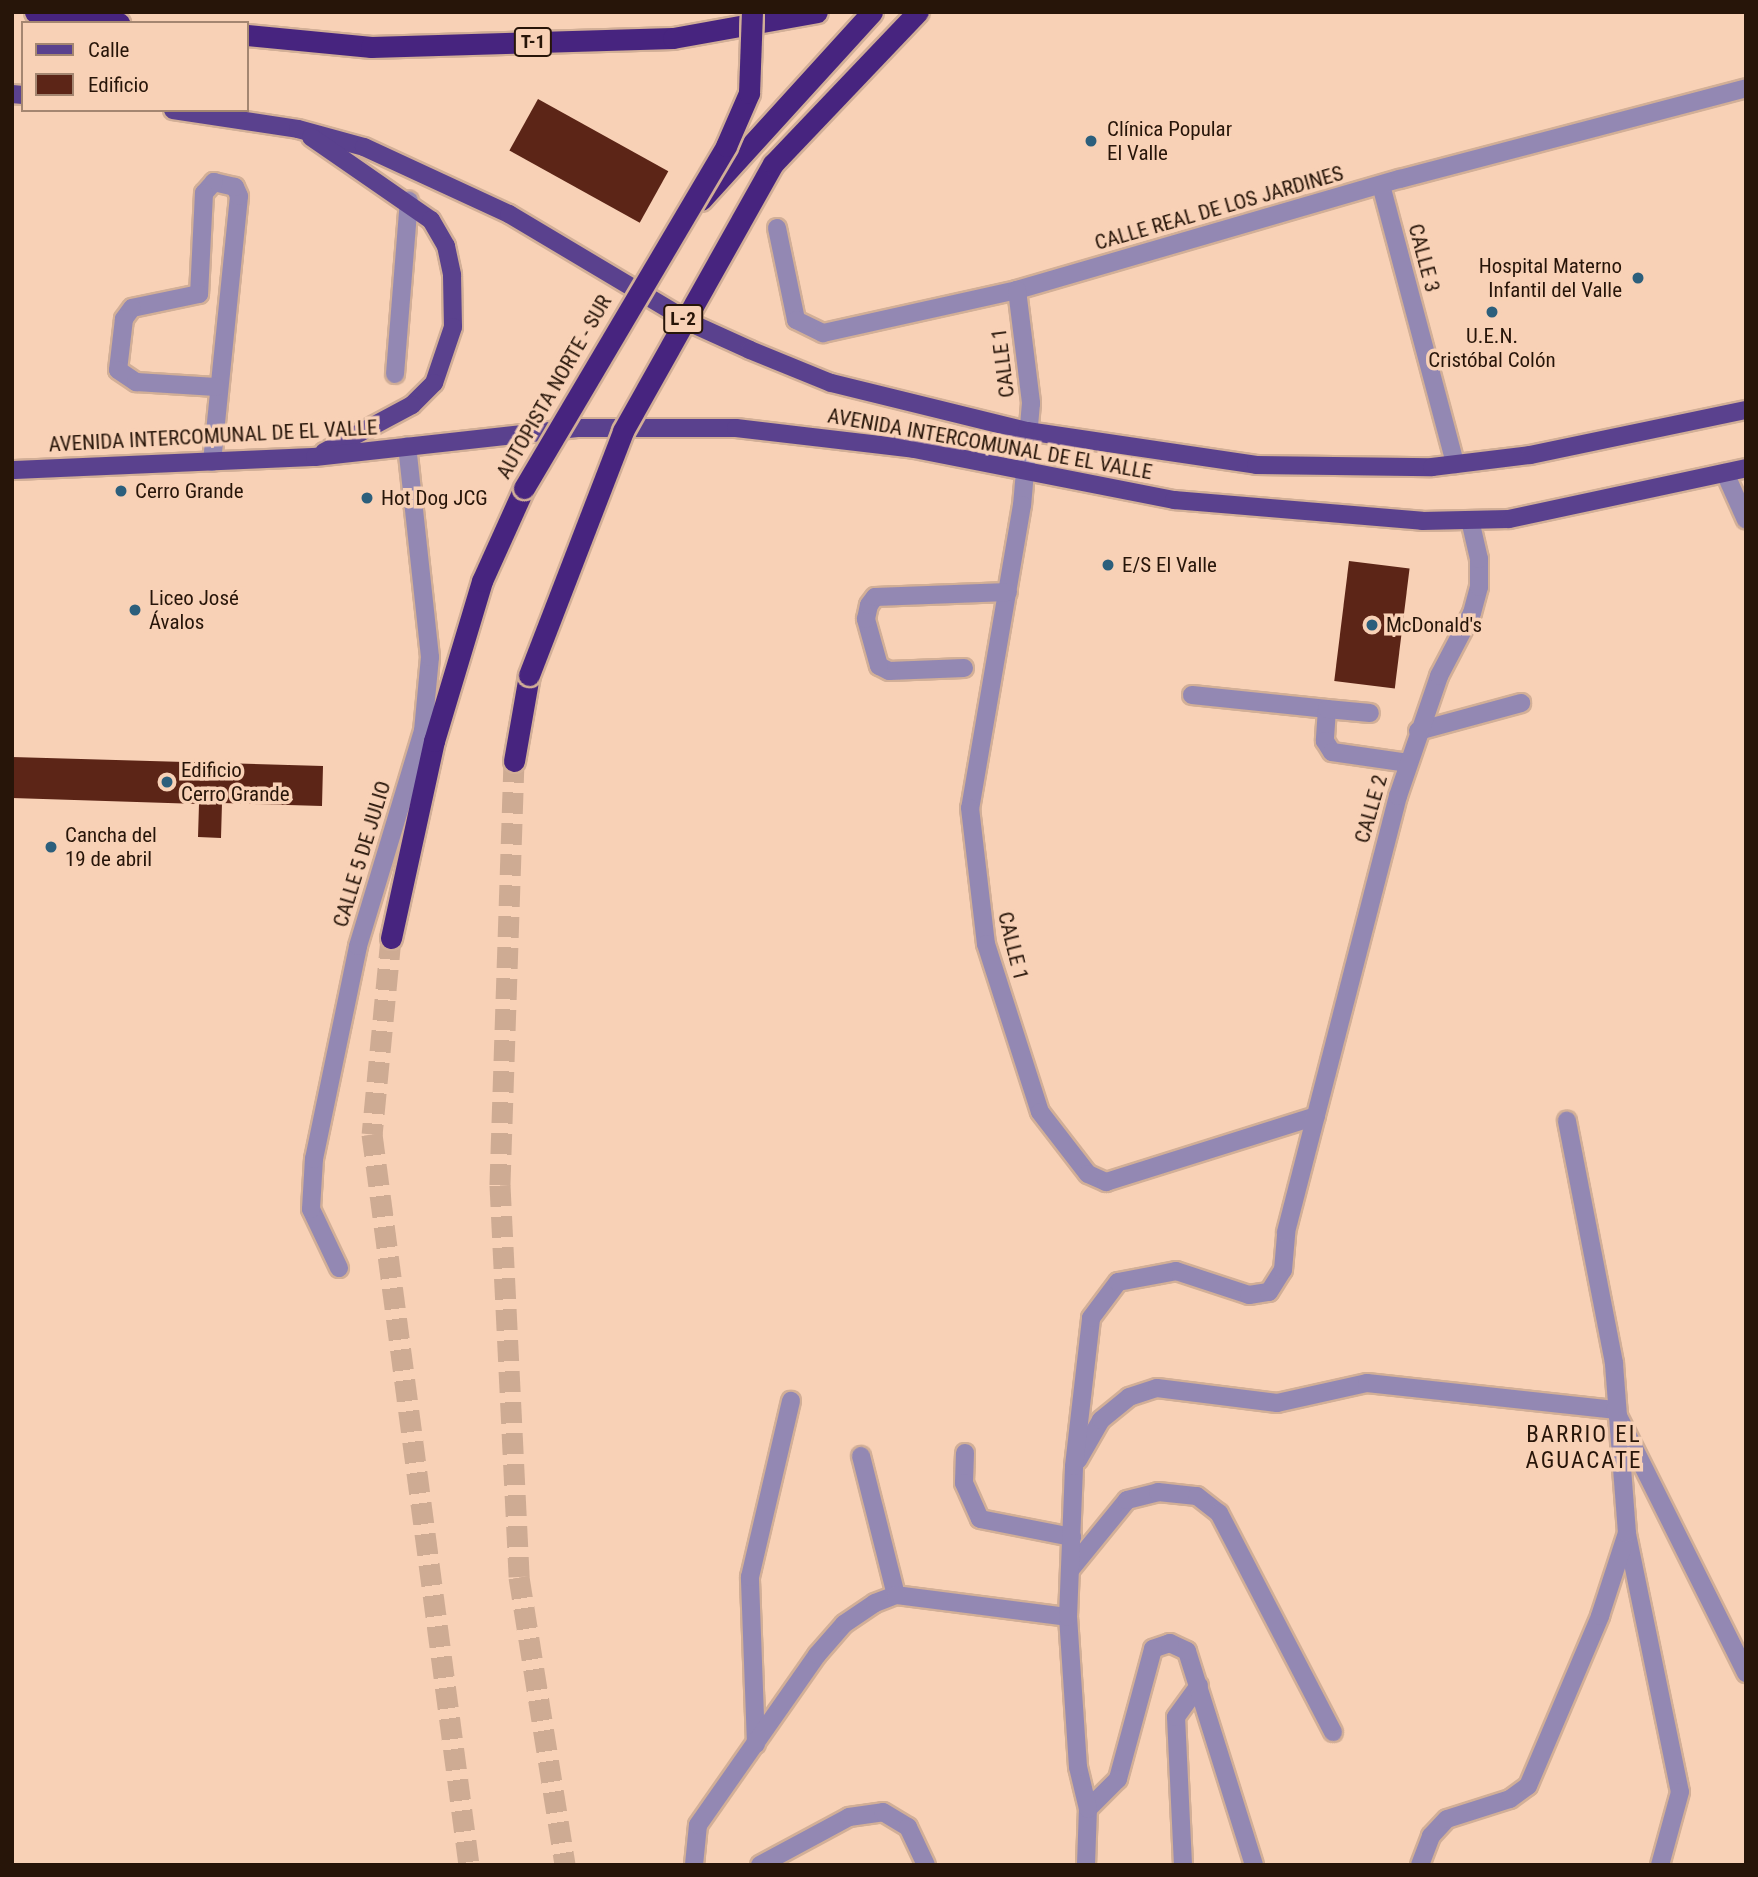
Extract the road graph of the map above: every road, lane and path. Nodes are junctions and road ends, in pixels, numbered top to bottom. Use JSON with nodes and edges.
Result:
{"nodes":[{"id":1,"x":35,"y":12,"type":"edge"},
{"id":2,"x":752,"y":12,"type":"edge"},
{"id":3,"x":817,"y":12,"type":"edge"},
{"id":4,"x":872,"y":12,"type":"edge"},
{"id":5,"x":918,"y":12,"type":"edge"},
{"id":6,"x":104,"y":21,"type":"edge"},
{"id":7,"x":248,"y":35,"type":"edge"},
{"id":8,"x":1746,"y":89,"type":"edge"},
{"id":9,"x":186,"y":112,"type":"edge"},
{"id":10,"x":298,"y":129,"type":"junction"},
{"id":11,"x":1381,"y":185,"type":"junction"},
{"id":12,"x":409,"y":201,"type":"junction"},
{"id":13,"x":777,"y":228,"type":"dead end"},
{"id":14,"x":671,"y":234,"type":"junction"},
{"id":15,"x":1017,"y":290,"type":"junction"},
{"id":16,"x":395,"y":374,"type":"dead end"},
{"id":17,"x":216,"y":387,"type":"junction"},
{"id":18,"x":1746,"y":410,"type":"edge"},
{"id":19,"x":1027,"y":431,"type":"junction"},
{"id":20,"x":407,"y":446,"type":"junction"},
{"id":21,"x":315,"y":457,"type":"junction"},
{"id":22,"x":212,"y":462,"type":"junction"},
{"id":23,"x":1455,"y":464,"type":"junction"},
{"id":24,"x":1746,"y":468,"type":"edge"},
{"id":25,"x":12,"y":470,"type":"edge"},
{"id":26,"x":1023,"y":472,"type":"junction"},
{"id":27,"x":1725,"y":473,"type":"junction"},
{"id":28,"x":1746,"y":520,"type":"edge"},
{"id":29,"x":1470,"y":521,"type":"junction"},
{"id":30,"x":1008,"y":592,"type":"junction"},
{"id":31,"x":964,"y":668,"type":"dead end"},
{"id":32,"x":1192,"y":695,"type":"dead end"},
{"id":33,"x":1521,"y":704,"type":"dead end"},
{"id":34,"x":1327,"y":709,"type":"junction"},
{"id":35,"x":1370,"y":713,"type":"dead end"},
{"id":36,"x":1419,"y":732,"type":"junction"},
{"id":37,"x":514,"y":761,"type":"tunnel mouth"},
{"id":38,"x":1408,"y":763,"type":"junction"},
{"id":39,"x":391,"y":938,"type":"tunnel mouth"},
{"id":40,"x":1316,"y":1116,"type":"junction"},
{"id":41,"x":1567,"y":1121,"type":"dead end"},
{"id":42,"x":339,"y":1268,"type":"dead end"},
{"id":43,"x":790,"y":1401,"type":"dead end"},
{"id":44,"x":1615,"y":1410,"type":"junction"},
{"id":45,"x":965,"y":1453,"type":"dead end"},
{"id":46,"x":861,"y":1456,"type":"dead end"},
{"id":47,"x":1074,"y":1466,"type":"junction"},
{"id":48,"x":1627,"y":1533,"type":"junction"},
{"id":49,"x":1072,"y":1537,"type":"junction"},
{"id":50,"x":1070,"y":1570,"type":"junction"},
{"id":51,"x":897,"y":1595,"type":"junction"},
{"id":52,"x":1068,"y":1617,"type":"junction"},
{"id":53,"x":1746,"y":1673,"type":"edge"},
{"id":54,"x":1199,"y":1685,"type":"junction"},
{"id":55,"x":1333,"y":1732,"type":"dead end"},
{"id":56,"x":756,"y":1744,"type":"junction"},
{"id":57,"x":1088,"y":1809,"type":"junction"},
{"id":58,"x":694,"y":1865,"type":"edge"},
{"id":59,"x":760,"y":1865,"type":"edge"},
{"id":60,"x":926,"y":1865,"type":"edge"},
{"id":61,"x":1086,"y":1865,"type":"edge"},
{"id":62,"x":1183,"y":1865,"type":"edge"},
{"id":63,"x":1254,"y":1865,"type":"edge"},
{"id":64,"x":1420,"y":1865,"type":"edge"},
{"id":65,"x":1660,"y":1865,"type":"edge"}],
"edges":[{"from":1,"to":6,"type":"highway"},
{"from":2,"to":14,"type":"highway","bridge":true},
{"from":3,"to":7,"type":"highway","number":"T-1"},
{"from":4,"to":14,"type":"highway","name":"AUTOPISTA NORTE - SUR","number":"L-2","bridge":true},
{"from":5,"to":37,"type":"highway","number":"L-2","bridge":true},
{"from":8,"to":11,"type":"street","name":"CALLE REAL DE LOS JARDINES"},
{"from":9,"to":10,"type":"main road","name":"AVENIDA INTERCOMUNAL DE EL VALLE"},
{"from":10,"to":12,"type":"main road"},
{"from":10,"to":19,"type":"main road","name":"AVENIDA INTERCOMUNAL DE EL VALLE"},
{"from":11,"to":15,"type":"street","name":"CALLE REAL DE LOS JARDINES"},
{"from":11,"to":23,"type":"street","name":"CALLE 3"},
{"from":12,"to":16,"type":"street"},
{"from":12,"to":21,"type":"main road"},
{"from":13,"to":15,"type":"street","name":"CALLE REAL DE LOS JARDINES"},
{"from":14,"to":39,"type":"highway","name":"AUTOPISTA NORTE - SUR","number":"L-2","bridge":true},
{"from":15,"to":19,"type":"street","name":"CALLE 1"},
{"from":17,"to":17,"type":"street"},
{"from":17,"to":22,"type":"street"},
{"from":18,"to":23,"type":"main road","name":"AVENIDA INTERCOMUNAL DE EL VALLE"},
{"from":19,"to":23,"type":"main road","name":"AVENIDA INTERCOMUNAL DE EL VALLE"},
{"from":19,"to":26,"type":"street","name":"CALLE 1"},
{"from":20,"to":21,"type":"main road","name":"AVENIDA INTERCOMUNAL DE EL VALLE"},
{"from":20,"to":26,"type":"main road","name":"AVENIDA INTERCOMUNAL DE EL VALLE"},
{"from":20,"to":42,"type":"street","name":"CALLE 5 DE JULIO"},
{"from":21,"to":22,"type":"main road","name":"AVENIDA INTERCOMUNAL DE EL VALLE"},
{"from":22,"to":25,"type":"main road","name":"AVENIDA INTERCOMUNAL DE EL VALLE"},
{"from":24,"to":27,"type":"main road","name":"AVENIDA INTERCOMUNAL DE EL VALLE"},
{"from":26,"to":29,"type":"main road","name":"AVENIDA INTERCOMUNAL DE EL VALLE"},
{"from":26,"to":30,"type":"street","name":"CALLE 1"},
{"from":27,"to":28,"type":"street"},
{"from":27,"to":29,"type":"main road","name":"AVENIDA INTERCOMUNAL DE EL VALLE"},
{"from":29,"to":36,"type":"street","name":"CALLE 2"},
{"from":30,"to":31,"type":"street"},
{"from":30,"to":40,"type":"street","name":"CALLE 1"},
{"from":32,"to":34,"type":"street"},
{"from":33,"to":36,"type":"street"},
{"from":34,"to":35,"type":"street"},
{"from":34,"to":38,"type":"street"},
{"from":36,"to":38,"type":"street","name":"CALLE 2"},
{"from":38,"to":40,"type":"street","name":"CALLE 2"},
{"from":40,"to":47,"type":"street","name":"CALLE 2"},
{"from":41,"to":44,"type":"street"},
{"from":43,"to":56,"type":"street"},
{"from":44,"to":47,"type":"street"},
{"from":44,"to":48,"type":"street"},
{"from":44,"to":53,"type":"street"},
{"from":45,"to":49,"type":"street"},
{"from":46,"to":51,"type":"street"},
{"from":47,"to":49,"type":"street","name":"CALLE 2"},
{"from":48,"to":64,"type":"street"},
{"from":48,"to":65,"type":"street"},
{"from":49,"to":50,"type":"street","name":"CALLE 2"},
{"from":50,"to":52,"type":"street","name":"CALLE 2"},
{"from":50,"to":55,"type":"street"},
{"from":51,"to":52,"type":"street"},
{"from":51,"to":56,"type":"street"},
{"from":52,"to":57,"type":"street","name":"CALLE 2"},
{"from":54,"to":57,"type":"street"},
{"from":54,"to":62,"type":"street"},
{"from":54,"to":63,"type":"street"},
{"from":56,"to":58,"type":"street"},
{"from":57,"to":61,"type":"street","name":"CALLE 2"},
{"from":59,"to":60,"type":"street"}]}
